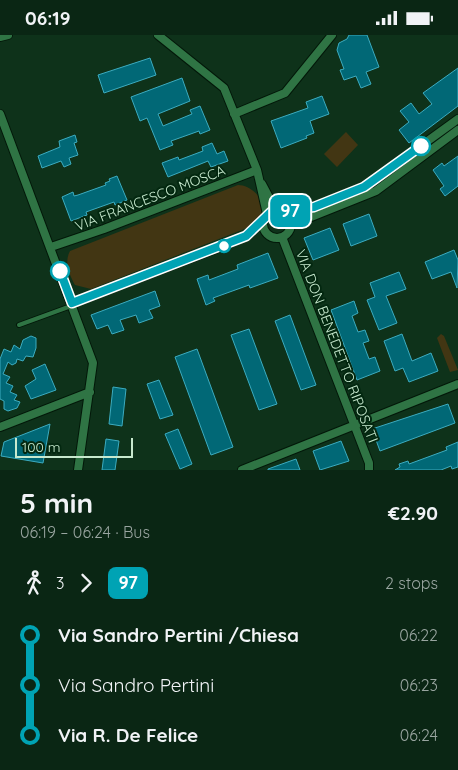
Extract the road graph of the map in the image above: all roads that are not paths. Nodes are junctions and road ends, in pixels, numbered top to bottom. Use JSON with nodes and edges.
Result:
{"nodes":[{"id":1,"x":8,"y":35,"type":"edge"},
{"id":2,"x":158,"y":35,"type":"edge"},
{"id":3,"x":332,"y":35,"type":"edge"},
{"id":4,"x":0,"y":37,"type":"edge"},
{"id":5,"x":0,"y":113,"type":"edge"},
{"id":6,"x":234,"y":114,"type":"junction"},
{"id":7,"x":458,"y":119,"type":"edge"},
{"id":8,"x":3,"y":129,"type":"edge"},
{"id":9,"x":458,"y":130,"type":"edge"},
{"id":10,"x":257,"y":171,"type":"junction"},
{"id":11,"x":262,"y":184,"type":"junction"},
{"id":12,"x":281,"y":211,"type":"junction"},
{"id":13,"x":265,"y":218,"type":"junction"},
{"id":14,"x":291,"y":225,"type":"junction"},
{"id":15,"x":266,"y":234,"type":"junction"},
{"id":16,"x":246,"y":236,"type":"junction"},
{"id":17,"x":282,"y":237,"type":"junction"},
{"id":18,"x":51,"y":247,"type":"junction"},
{"id":19,"x":72,"y":304,"type":"junction"},
{"id":20,"x":19,"y":325,"type":"dead end"},
{"id":21,"x":458,"y":384,"type":"edge"},
{"id":22,"x":90,"y":392,"type":"junction"},
{"id":23,"x":354,"y":426,"type":"junction"},
{"id":24,"x":0,"y":427,"type":"edge"},
{"id":25,"x":369,"y":466,"type":"edge"},
{"id":26,"x":78,"y":470,"type":"edge"},
{"id":27,"x":242,"y":470,"type":"edge"},
{"id":28,"x":375,"y":470,"type":"edge"}],
"edges":[{"from":1,"to":4,"type":"street"},
{"from":2,"to":6,"type":"street"},
{"from":3,"to":6,"type":"street"},
{"from":5,"to":8,"type":"street"},
{"from":6,"to":10,"type":"street"},
{"from":7,"to":12,"type":"street"},
{"from":8,"to":18,"type":"street"},
{"from":9,"to":14,"type":"street"},
{"from":10,"to":11,"type":"street"},
{"from":10,"to":18,"type":"street","name":"VIA FRANCESCO MOSCA"},
{"from":11,"to":12,"type":"street"},
{"from":11,"to":13,"type":"street"},
{"from":12,"to":13,"type":"street"},
{"from":12,"to":14,"type":"street"},
{"from":13,"to":15,"type":"street"},
{"from":13,"to":16,"type":"street"},
{"from":14,"to":17,"type":"street"},
{"from":15,"to":16,"type":"street"},
{"from":15,"to":17,"type":"street"},
{"from":16,"to":19,"type":"street"},
{"from":17,"to":23,"type":"street","name":"VIA DON BENEDETTO RIPOSATI"},
{"from":18,"to":19,"type":"street"},
{"from":19,"to":20,"type":"lane"},
{"from":19,"to":22,"type":"street"},
{"from":21,"to":23,"type":"street"},
{"from":22,"to":24,"type":"street"},
{"from":22,"to":26,"type":"street"},
{"from":23,"to":25,"type":"street","name":"VIA DON BENEDETTO RIPOSATI"},
{"from":23,"to":27,"type":"street"},
{"from":25,"to":28,"type":"street","name":"VIA DON BENEDETTO RIPOSATI"}]}
